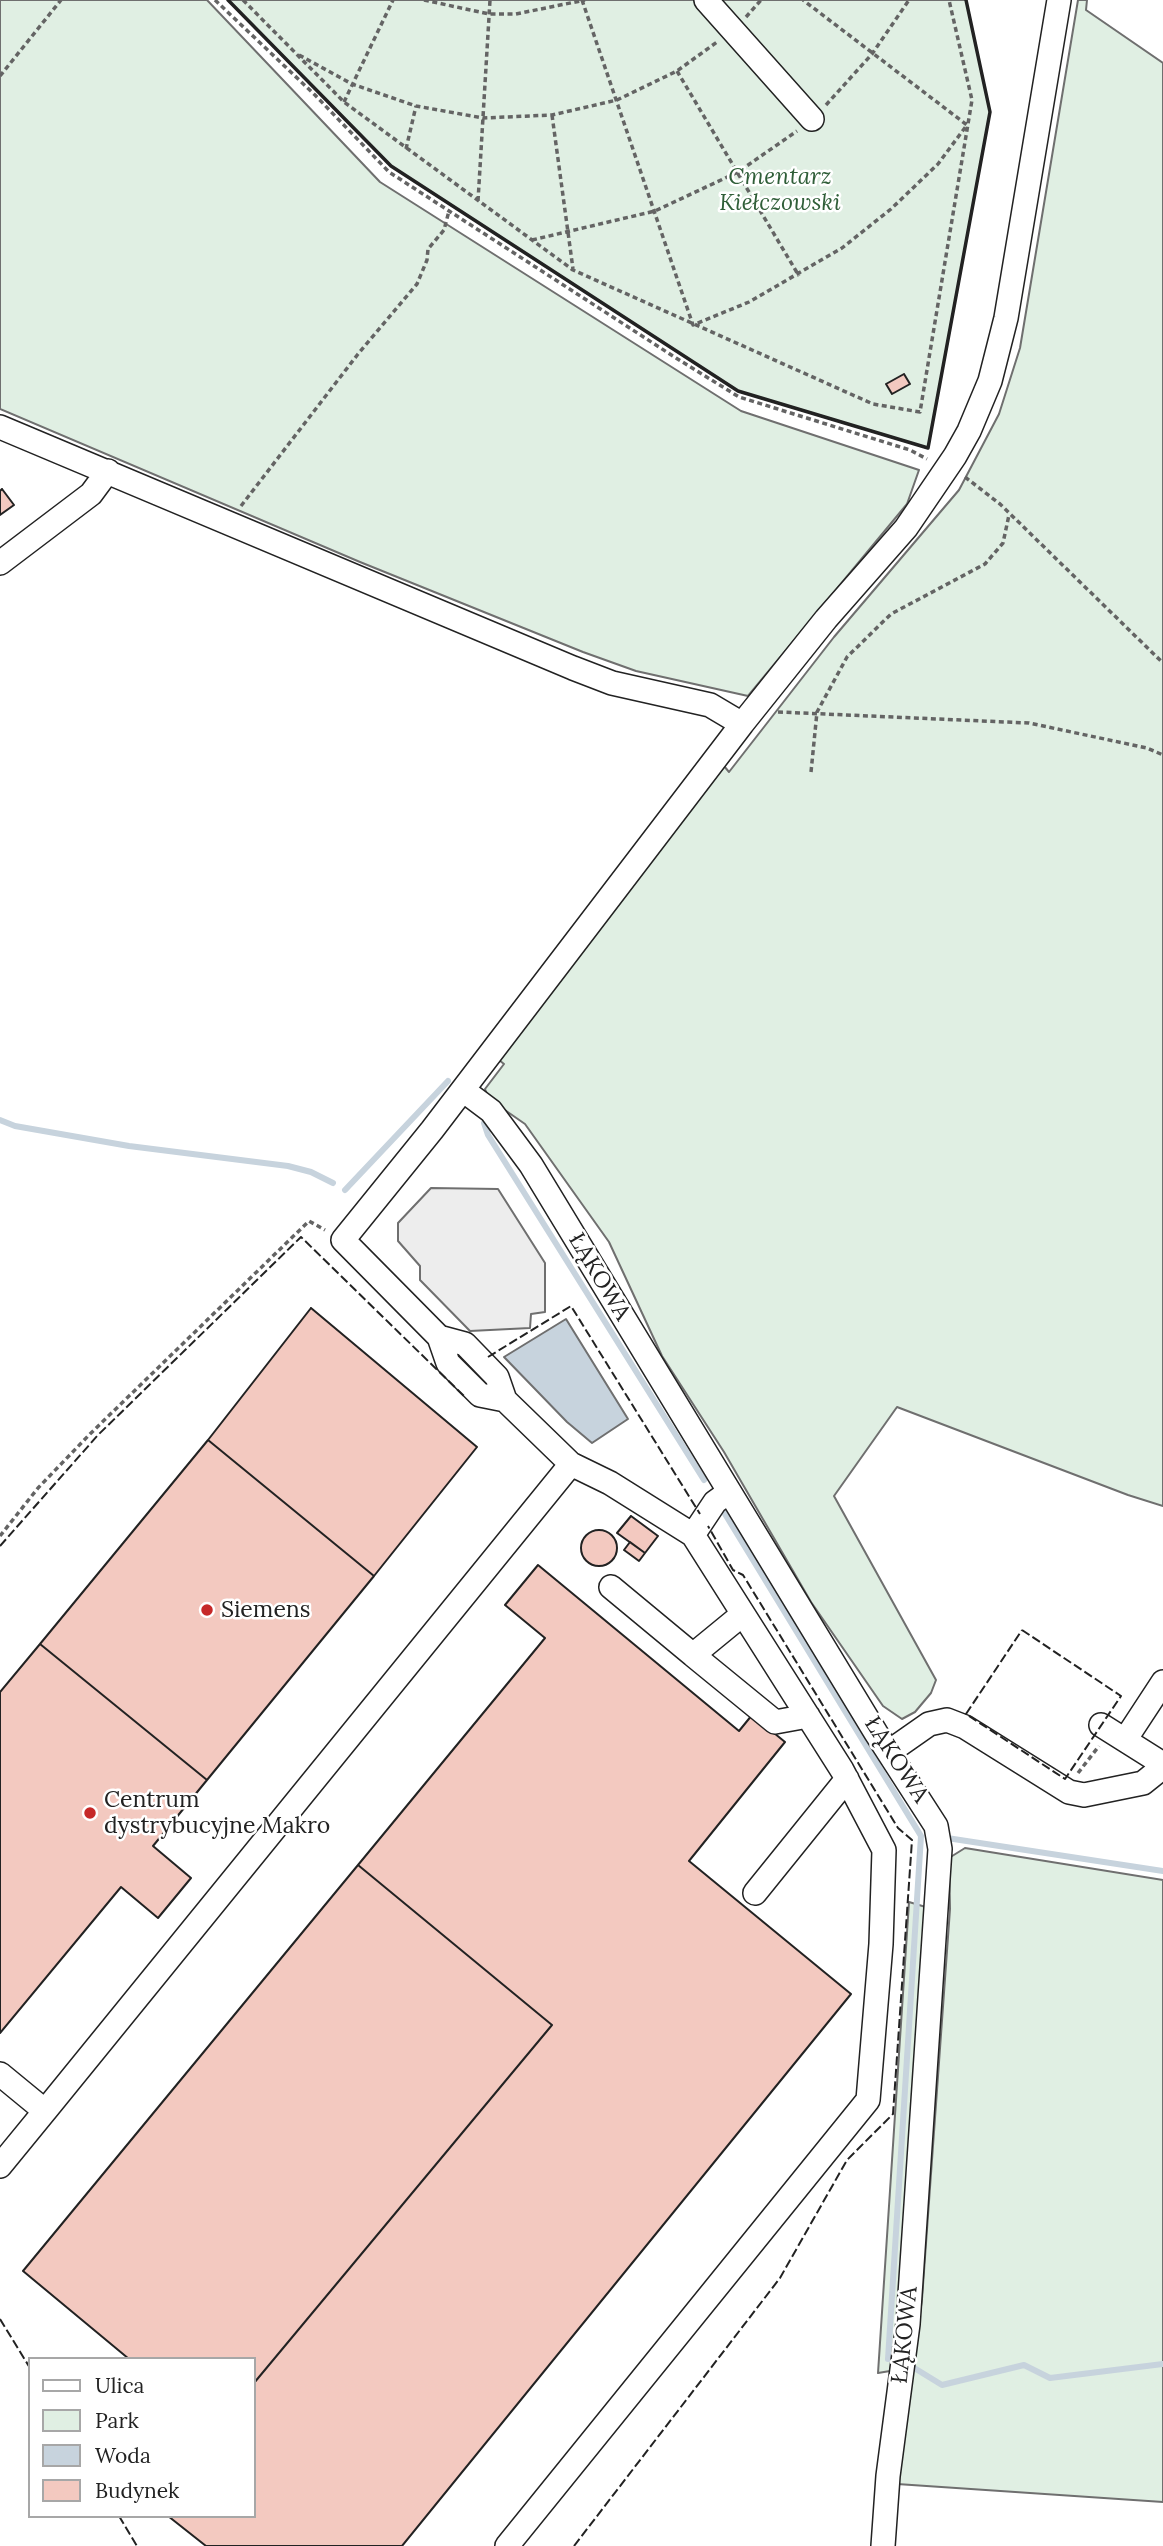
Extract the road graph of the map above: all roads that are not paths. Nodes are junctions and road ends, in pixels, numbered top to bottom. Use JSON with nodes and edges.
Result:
{"nodes":[{"id":1,"x":706,"y":0,"type":"edge"},
{"id":2,"x":1059,"y":0,"type":"edge"},
{"id":3,"x":812,"y":119,"type":"road end"},
{"id":4,"x":0,"y":427,"type":"edge"},
{"id":5,"x":108,"y":471,"type":"junction"},
{"id":6,"x":0,"y":563,"type":"edge"},
{"id":7,"x":742,"y":724,"type":"junction"},
{"id":8,"x":463,"y":1090,"type":"junction"},
{"id":9,"x":571,"y":1464,"type":"junction"},
{"id":10,"x":729,"y":1492,"type":"junction"},
{"id":11,"x":693,"y":1535,"type":"junction"},
{"id":12,"x":611,"y":1587,"type":"dead end"},
{"id":13,"x":743,"y":1614,"type":"junction"},
{"id":14,"x":693,"y":1655,"type":"junction"},
{"id":15,"x":1163,"y":1682,"type":"edge"},
{"id":16,"x":808,"y":1716,"type":"junction"},
{"id":17,"x":889,"y":1752,"type":"junction"},
{"id":18,"x":1163,"y":1765,"type":"edge"},
{"id":19,"x":847,"y":1779,"type":"junction"},
{"id":20,"x":755,"y":1894,"type":"dead end"},
{"id":21,"x":0,"y":2074,"type":"edge"},
{"id":22,"x":45,"y":2110,"type":"junction"},
{"id":23,"x":0,"y":2166,"type":"edge"},
{"id":24,"x":507,"y":2546,"type":"edge"},
{"id":25,"x":883,"y":2546,"type":"edge"}],
"edges":[{"from":1,"to":3,"type":"street"},
{"from":2,"to":7,"type":"street"},
{"from":4,"to":5,"type":"street"},
{"from":5,"to":6,"type":"street"},
{"from":5,"to":7,"type":"street"},
{"from":7,"to":8,"type":"street"},
{"from":8,"to":9,"type":"street"},
{"from":8,"to":10,"type":"street","name":"ŁĄKOWA"},
{"from":9,"to":11,"type":"street"},
{"from":9,"to":22,"type":"street"},
{"from":10,"to":11,"type":"street"},
{"from":10,"to":17,"type":"street","name":"ŁĄKOWA"},
{"from":11,"to":13,"type":"street"},
{"from":12,"to":14,"type":"street"},
{"from":13,"to":14,"type":"street"},
{"from":13,"to":16,"type":"street"},
{"from":14,"to":16,"type":"street"},
{"from":15,"to":18,"type":"street"},
{"from":16,"to":19,"type":"street"},
{"from":17,"to":18,"type":"street"},
{"from":17,"to":25,"type":"street","name":"ŁĄKOWA"},
{"from":19,"to":20,"type":"street"},
{"from":19,"to":24,"type":"street"},
{"from":21,"to":22,"type":"street"},
{"from":22,"to":23,"type":"street"}]}
